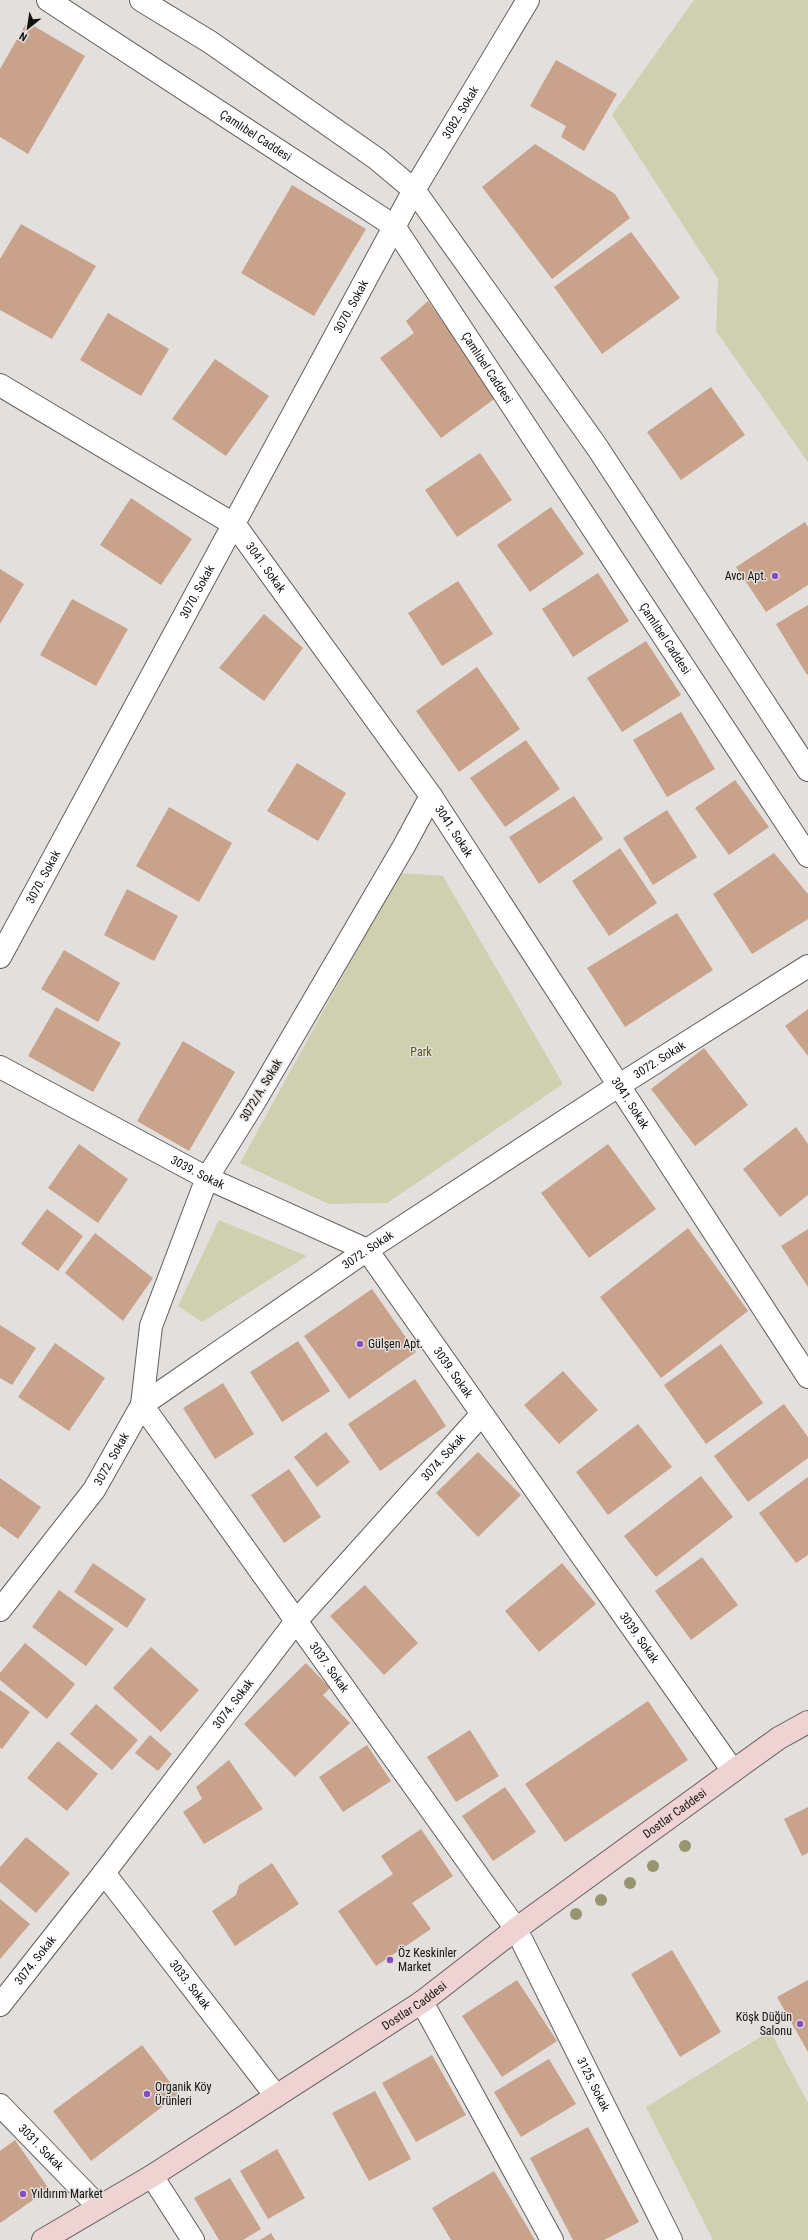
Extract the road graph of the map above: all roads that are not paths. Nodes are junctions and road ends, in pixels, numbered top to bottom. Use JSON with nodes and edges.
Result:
{"nodes":[{"id":1,"x":48,"y":0,"type":"edge"},
{"id":2,"x":141,"y":0,"type":"edge"},
{"id":3,"x":528,"y":0,"type":"edge"},
{"id":4,"x":414,"y":190,"type":"junction"},
{"id":5,"x":394,"y":226,"type":"junction"},
{"id":6,"x":0,"y":385,"type":"edge"},
{"id":7,"x":235,"y":525,"type":"junction"},
{"id":8,"x":808,"y":770,"type":"edge"},
{"id":9,"x":431,"y":796,"type":"junction"},
{"id":10,"x":808,"y":856,"type":"edge"},
{"id":11,"x":0,"y":957,"type":"edge"},
{"id":12,"x":808,"y":966,"type":"edge"},
{"id":13,"x":0,"y":1067,"type":"edge"},
{"id":14,"x":618,"y":1086,"type":"junction"},
{"id":15,"x":207,"y":1178,"type":"junction"},
{"id":16,"x":366,"y":1250,"type":"junction"},
{"id":17,"x":808,"y":1377,"type":"edge"},
{"id":18,"x":142,"y":1405,"type":"junction"},
{"id":19,"x":481,"y":1415,"type":"junction"},
{"id":20,"x":0,"y":1610,"type":"edge"},
{"id":21,"x":297,"y":1620,"type":"junction"},
{"id":22,"x":808,"y":1722,"type":"edge"},
{"id":23,"x":733,"y":1771,"type":"junction"},
{"id":24,"x":104,"y":1873,"type":"junction"},
{"id":25,"x":516,"y":1929,"type":"junction"},
{"id":26,"x":422,"y":2002,"type":"junction"},
{"id":27,"x":0,"y":2005,"type":"edge"},
{"id":28,"x":276,"y":2096,"type":"junction"},
{"id":29,"x":0,"y":2105,"type":"edge"},
{"id":30,"x":152,"y":2176,"type":"junction"},
{"id":31,"x":98,"y":2207,"type":"junction"},
{"id":32,"x":44,"y":2240,"type":"edge"},
{"id":33,"x":193,"y":2240,"type":"edge"},
{"id":34,"x":552,"y":2240,"type":"edge"},
{"id":35,"x":671,"y":2240,"type":"edge"}],
"edges":[{"from":1,"to":5,"type":"street","name":"Çamlıbel Caddesi"},
{"from":2,"to":4,"type":"street"},
{"from":3,"to":4,"type":"street","name":"3082. Sokak"},
{"from":4,"to":5,"type":"street","name":"3082. Sokak"},
{"from":4,"to":8,"type":"street"},
{"from":5,"to":7,"type":"street","name":"3070. Sokak"},
{"from":5,"to":10,"type":"street","name":"Çamlıbel Caddesi"},
{"from":6,"to":7,"type":"street","name":"3041. Sokak"},
{"from":7,"to":9,"type":"street","name":"3041. Sokak"},
{"from":7,"to":11,"type":"street","name":"3070. Sokak"},
{"from":9,"to":14,"type":"street","name":"3041. Sokak"},
{"from":9,"to":15,"type":"street","name":"3072/A. Sokak"},
{"from":12,"to":14,"type":"street","name":"3072. Sokak"},
{"from":13,"to":15,"type":"street","name":"3039. Sokak"},
{"from":14,"to":16,"type":"street","name":"3072. Sokak"},
{"from":14,"to":17,"type":"street","name":"3041. Sokak"},
{"from":15,"to":16,"type":"street","name":"3039. Sokak"},
{"from":15,"to":18,"type":"street","name":"3072/A. Sokak"},
{"from":16,"to":18,"type":"street","name":"3072. Sokak"},
{"from":16,"to":19,"type":"street","name":"3039. Sokak"},
{"from":18,"to":20,"type":"street","name":"3072. Sokak"},
{"from":18,"to":21,"type":"street","name":"3037. Sokak"},
{"from":19,"to":21,"type":"street","name":"3074. Sokak"},
{"from":19,"to":23,"type":"street","name":"3039. Sokak"},
{"from":21,"to":24,"type":"street","name":"3074. Sokak"},
{"from":21,"to":25,"type":"street","name":"3037. Sokak"},
{"from":22,"to":23,"type":"main road","name":"Dostlar Caddesi"},
{"from":23,"to":25,"type":"main road","name":"Dostlar Caddesi"},
{"from":24,"to":27,"type":"street","name":"3074. Sokak"},
{"from":24,"to":28,"type":"street","name":"3033. Sokak"},
{"from":25,"to":26,"type":"main road","name":"Dostlar Caddesi"},
{"from":25,"to":35,"type":"street","name":"3125. Sokak"},
{"from":26,"to":28,"type":"main road","name":"Dostlar Caddesi"},
{"from":26,"to":34,"type":"street"},
{"from":28,"to":30,"type":"main road","name":"Dostlar Caddesi"},
{"from":29,"to":31,"type":"street","name":"3031. Sokak"},
{"from":30,"to":31,"type":"main road","name":"Dostlar Caddesi"},
{"from":30,"to":33,"type":"street"},
{"from":31,"to":32,"type":"main road","name":"Dostlar Caddesi"}]}
